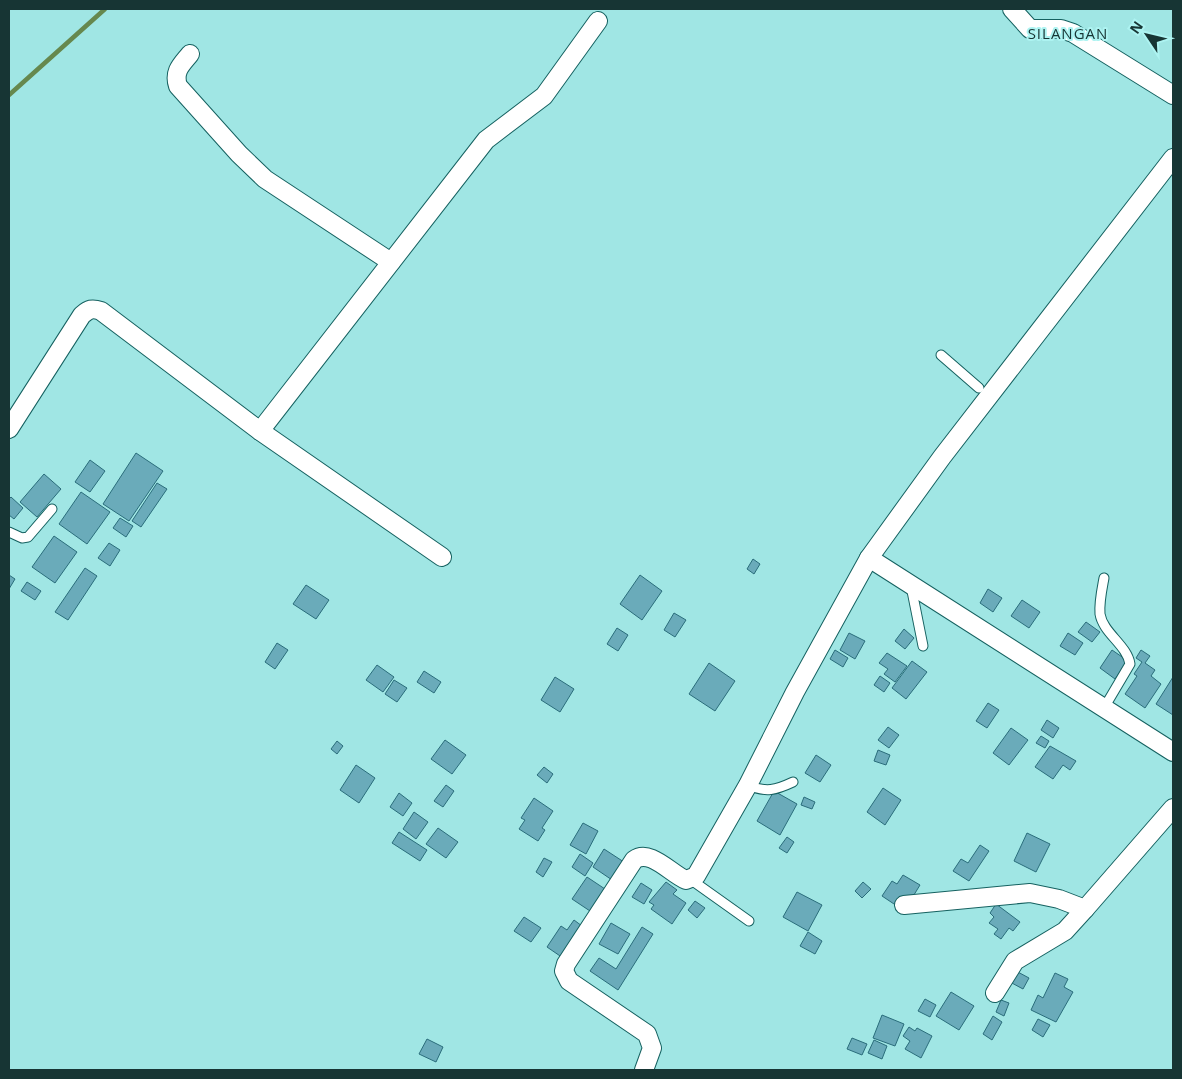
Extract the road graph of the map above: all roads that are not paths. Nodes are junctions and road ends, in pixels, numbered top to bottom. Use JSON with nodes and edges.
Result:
{"nodes":[{"id":1,"x":1012,"y":9,"type":"edge"},
{"id":2,"x":598,"y":21,"type":"dead end"},
{"id":3,"x":190,"y":54,"type":"dead end"},
{"id":4,"x":1173,"y":95,"type":"edge"},
{"id":5,"x":1173,"y":158,"type":"edge"},
{"id":6,"x":391,"y":262,"type":"junction"},
{"id":7,"x":941,"y":355,"type":"dead end"},
{"id":8,"x":985,"y":392,"type":"junction"},
{"id":9,"x":9,"y":429,"type":"edge"},
{"id":10,"x":260,"y":431,"type":"junction"},
{"id":11,"x":52,"y":509,"type":"dead end"},
{"id":12,"x":9,"y":532,"type":"edge"},
{"id":13,"x":442,"y":558,"type":"dead end"},
{"id":14,"x":869,"y":558,"type":"junction"},
{"id":15,"x":1104,"y":578,"type":"dead end"},
{"id":16,"x":911,"y":584,"type":"junction"},
{"id":17,"x":923,"y":646,"type":"dead end"},
{"id":18,"x":1104,"y":708,"type":"junction"},
{"id":19,"x":1173,"y":752,"type":"edge"},
{"id":20,"x":793,"y":782,"type":"dead end"},
{"id":21,"x":748,"y":785,"type":"junction"},
{"id":22,"x":1173,"y":808,"type":"edge"},
{"id":23,"x":690,"y":880,"type":"junction"},
{"id":24,"x":904,"y":905,"type":"dead end"},
{"id":25,"x":1085,"y":909,"type":"junction"},
{"id":26,"x":749,"y":921,"type":"dead end"},
{"id":27,"x":994,"y":993,"type":"dead end"},
{"id":28,"x":644,"y":1070,"type":"edge"}],
"edges":[{"from":1,"to":4,"type":"street"},
{"from":2,"to":6,"type":"street"},
{"from":3,"to":6,"type":"street"},
{"from":5,"to":8,"type":"street"},
{"from":6,"to":10,"type":"street"},
{"from":7,"to":8,"type":"lane"},
{"from":8,"to":14,"type":"street"},
{"from":9,"to":10,"type":"street"},
{"from":10,"to":13,"type":"street"},
{"from":11,"to":12,"type":"lane"},
{"from":14,"to":16,"type":"street"},
{"from":14,"to":21,"type":"street"},
{"from":15,"to":18,"type":"lane"},
{"from":16,"to":17,"type":"lane"},
{"from":16,"to":18,"type":"street"},
{"from":18,"to":19,"type":"street"},
{"from":20,"to":21,"type":"lane"},
{"from":21,"to":23,"type":"street"},
{"from":22,"to":25,"type":"street"},
{"from":23,"to":26,"type":"lane"},
{"from":23,"to":28,"type":"street"},
{"from":24,"to":25,"type":"street"},
{"from":25,"to":27,"type":"street"}]}
